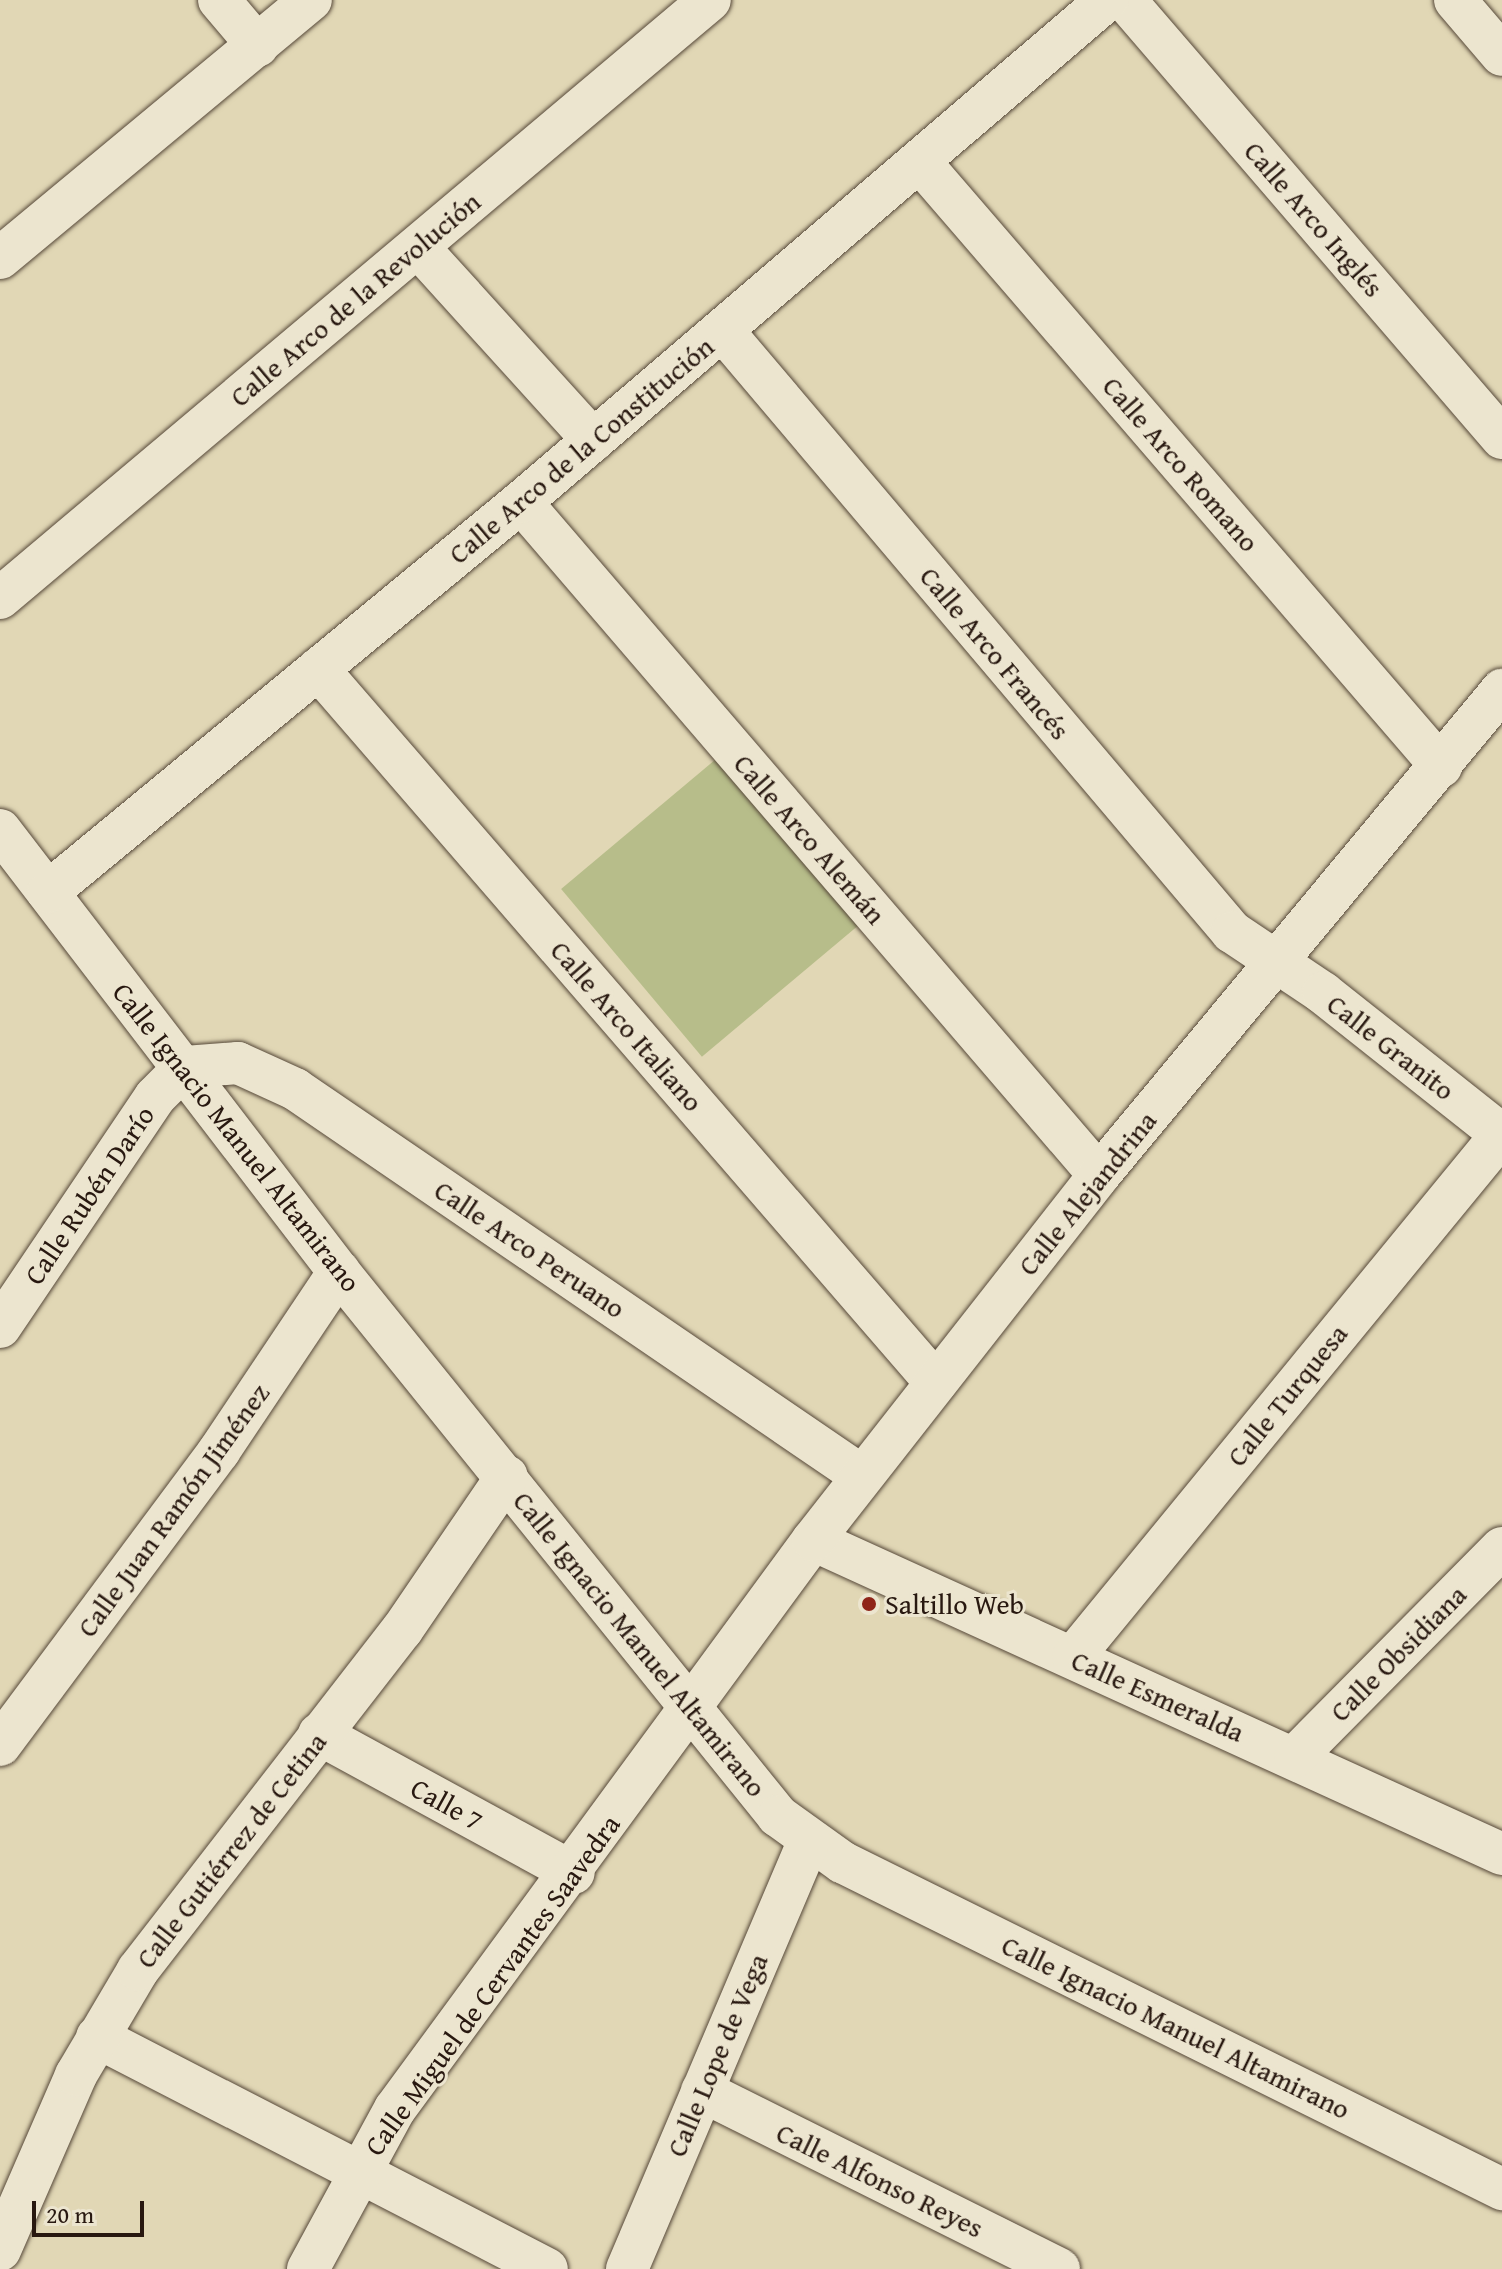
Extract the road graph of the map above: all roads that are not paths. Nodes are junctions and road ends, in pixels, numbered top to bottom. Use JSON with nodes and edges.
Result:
{"nodes":[{"id":1,"x":219,"y":0,"type":"edge"},
{"id":2,"x":311,"y":0,"type":"edge"},
{"id":3,"x":710,"y":0,"type":"edge"},
{"id":4,"x":1107,"y":0,"type":"edge"},
{"id":5,"x":1125,"y":0,"type":"edge"},
{"id":6,"x":1455,"y":0,"type":"edge"},
{"id":7,"x":258,"y":46,"type":"junction"},
{"id":8,"x":1502,"y":55,"type":"edge"},
{"id":9,"x":920,"y":162,"type":"junction"},
{"id":10,"x":418,"y":247,"type":"junction"},
{"id":11,"x":0,"y":258,"type":"edge"},
{"id":12,"x":723,"y":331,"type":"junction"},
{"id":13,"x":1502,"y":438,"type":"edge"},
{"id":14,"x":593,"y":440,"type":"junction"},
{"id":15,"x":521,"y":502,"type":"junction"},
{"id":16,"x":0,"y":598,"type":"edge"},
{"id":17,"x":318,"y":669,"type":"junction"},
{"id":18,"x":1502,"y":690,"type":"edge"},
{"id":19,"x":1441,"y":766,"type":"junction"},
{"id":20,"x":1,"y":836,"type":"edge"},
{"id":21,"x":48,"y":892,"type":"junction"},
{"id":22,"x":1279,"y":961,"type":"junction"},
{"id":23,"x":185,"y":1067,"type":"junction"},
{"id":24,"x":1502,"y":1134,"type":"edge"},
{"id":25,"x":1099,"y":1175,"type":"junction"},
{"id":26,"x":339,"y":1272,"type":"junction"},
{"id":27,"x":0,"y":1327,"type":"edge"},
{"id":28,"x":936,"y":1383,"type":"junction"},
{"id":29,"x":507,"y":1476,"type":"junction"},
{"id":30,"x":862,"y":1476,"type":"junction"},
{"id":31,"x":813,"y":1540,"type":"junction"},
{"id":32,"x":1502,"y":1548,"type":"edge"},
{"id":33,"x":1073,"y":1657,"type":"junction"},
{"id":34,"x":688,"y":1708,"type":"junction"},
{"id":35,"x":319,"y":1734,"type":"junction"},
{"id":36,"x":0,"y":1745,"type":"edge"},
{"id":37,"x":1295,"y":1757,"type":"junction"},
{"id":38,"x":809,"y":1841,"type":"junction"},
{"id":39,"x":1502,"y":1854,"type":"edge"},
{"id":40,"x":574,"y":1873,"type":"junction"},
{"id":41,"x":97,"y":2037,"type":"junction"},
{"id":42,"x":702,"y":2091,"type":"junction"},
{"id":43,"x":356,"y":2170,"type":"junction"},
{"id":44,"x":1502,"y":2189,"type":"edge"},
{"id":45,"x":0,"y":2250,"type":"edge"},
{"id":46,"x":308,"y":2269,"type":"edge"},
{"id":47,"x":547,"y":2269,"type":"edge"},
{"id":48,"x":627,"y":2269,"type":"edge"},
{"id":49,"x":1059,"y":2269,"type":"edge"}],
"edges":[{"from":1,"to":7,"type":"street"},
{"from":2,"to":7,"type":"street"},
{"from":3,"to":10,"type":"street","name":"Calle Arco de la Revolución"},
{"from":4,"to":9,"type":"street","name":"Calle Arco de la Constitución"},
{"from":5,"to":13,"type":"street","name":"Calle Arco Inglés"},
{"from":6,"to":8,"type":"street"},
{"from":7,"to":11,"type":"street"},
{"from":9,"to":12,"type":"street","name":"Calle Arco de la Constitución"},
{"from":9,"to":19,"type":"street","name":"Calle Arco Romano"},
{"from":10,"to":14,"type":"street"},
{"from":10,"to":16,"type":"street","name":"Calle Arco de la Revolución"},
{"from":12,"to":14,"type":"street","name":"Calle Arco de la Constitución"},
{"from":12,"to":22,"type":"street","name":"Calle Arco Francés"},
{"from":14,"to":15,"type":"street","name":"Calle Arco de la Constitución"},
{"from":15,"to":17,"type":"street","name":"Calle Arco de la Constitución"},
{"from":15,"to":25,"type":"street","name":"Calle Arco Alemán"},
{"from":17,"to":21,"type":"street","name":"Calle Arco de la Constitución"},
{"from":17,"to":28,"type":"street","name":"Calle Arco Italiano"},
{"from":18,"to":19,"type":"street","name":"Calle Alejandrina"},
{"from":19,"to":22,"type":"street","name":"Calle Alejandrina"},
{"from":20,"to":21,"type":"street","name":"Calle Ignacio Manuel Altamirano"},
{"from":21,"to":23,"type":"street","name":"Calle Ignacio Manuel Altamirano"},
{"from":22,"to":24,"type":"street","name":"Calle Granito"},
{"from":22,"to":25,"type":"street","name":"Calle Alejandrina"},
{"from":23,"to":26,"type":"street","name":"Calle Ignacio Manuel Altamirano"},
{"from":23,"to":27,"type":"street","name":"Calle Rubén Darío"},
{"from":23,"to":30,"type":"street","name":"Calle Arco Peruano"},
{"from":24,"to":33,"type":"street","name":"Calle Turquesa"},
{"from":25,"to":28,"type":"street","name":"Calle Alejandrina"},
{"from":26,"to":29,"type":"street","name":"Calle Ignacio Manuel Altamirano"},
{"from":26,"to":36,"type":"street","name":"Calle Juan Ramón Jiménez"},
{"from":28,"to":30,"type":"street","name":"Calle Alejandrina"},
{"from":29,"to":34,"type":"street","name":"Calle Ignacio Manuel Altamirano"},
{"from":29,"to":35,"type":"street","name":"Calle Gutiérrez de Cetina"},
{"from":30,"to":31,"type":"street","name":"Calle Alejandrina"},
{"from":31,"to":33,"type":"street","name":"Calle Esmeralda"},
{"from":31,"to":34,"type":"street","name":"Calle Alejandrina"},
{"from":32,"to":37,"type":"street","name":"Calle Obsidiana"},
{"from":33,"to":37,"type":"street","name":"Calle Esmeralda"},
{"from":34,"to":38,"type":"street","name":"Calle Ignacio Manuel Altamirano"},
{"from":34,"to":40,"type":"street","name":"Calle Miguel de Cervantes Saavedra"},
{"from":35,"to":40,"type":"street","name":"Calle 7"},
{"from":35,"to":41,"type":"street","name":"Calle Gutiérrez de Cetina"},
{"from":37,"to":39,"type":"street","name":"Calle Esmeralda"},
{"from":38,"to":42,"type":"street","name":"Calle Lope de Vega"},
{"from":38,"to":44,"type":"street","name":"Calle Ignacio Manuel Altamirano"},
{"from":40,"to":43,"type":"street","name":"Calle Miguel de Cervantes Saavedra"},
{"from":41,"to":43,"type":"street"},
{"from":41,"to":45,"type":"street","name":"Calle Gutiérrez de Cetina"},
{"from":42,"to":48,"type":"street","name":"Calle Lope de Vega"},
{"from":42,"to":49,"type":"street","name":"Calle Alfonso Reyes"},
{"from":43,"to":46,"type":"street","name":"Calle Miguel de Cervantes Saavedra"},
{"from":43,"to":47,"type":"street"}]}
